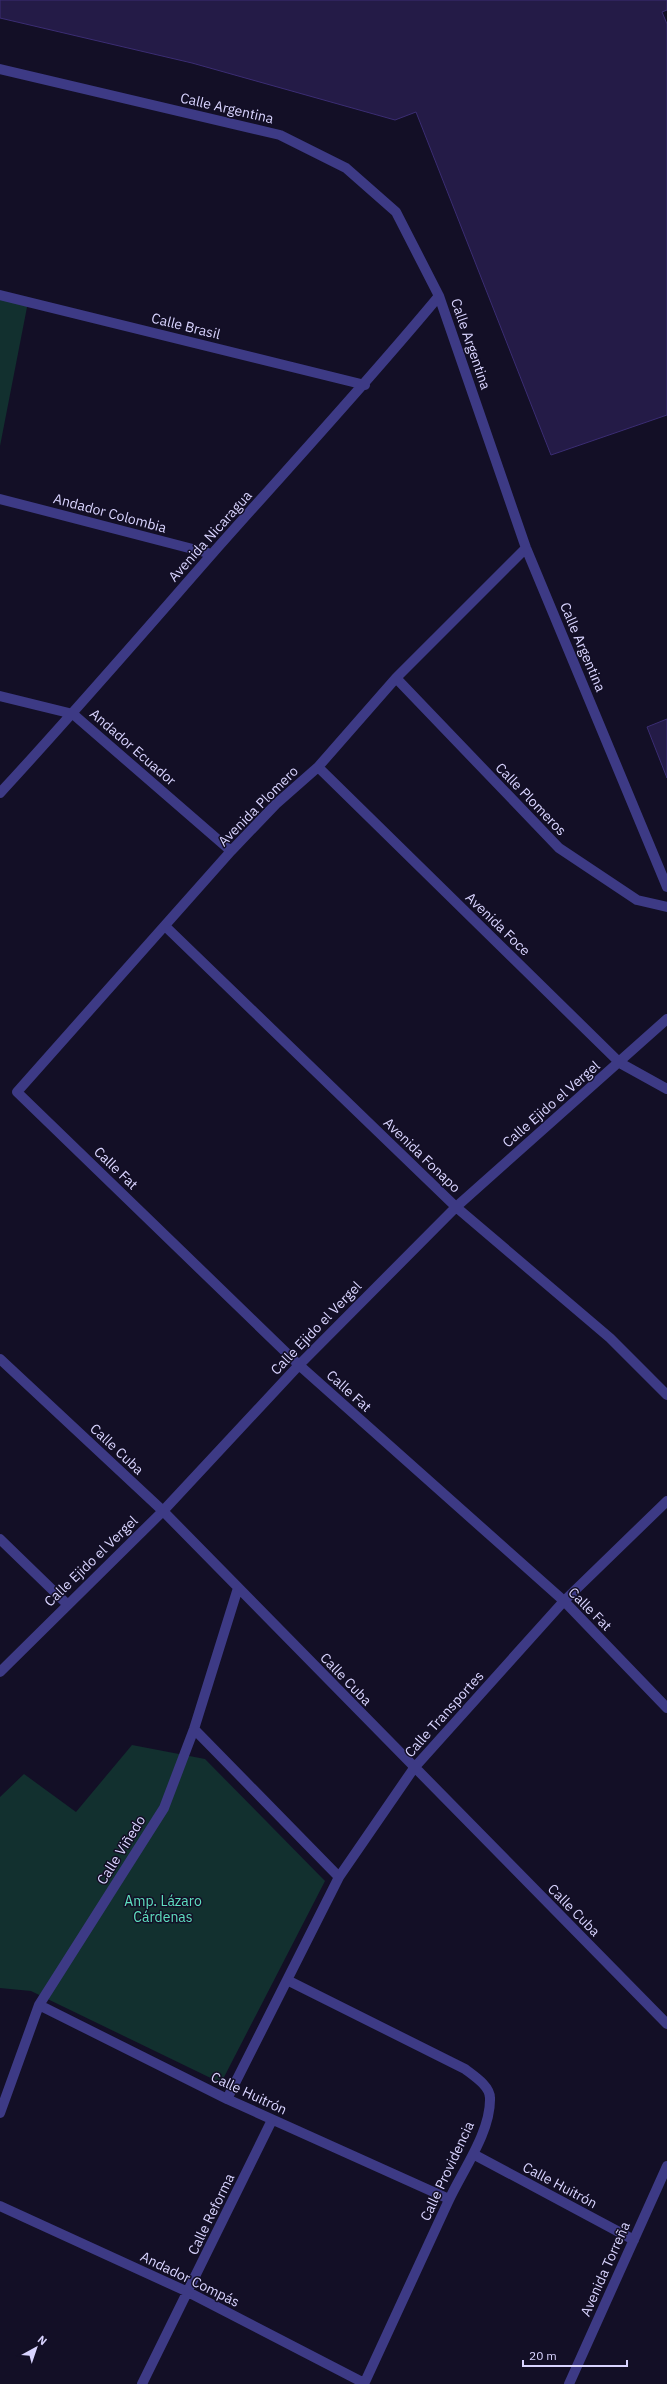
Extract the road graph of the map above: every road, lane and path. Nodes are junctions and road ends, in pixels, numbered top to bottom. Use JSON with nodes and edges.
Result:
{"nodes":[{"id":1,"x":0,"y":69,"type":"edge"},
{"id":2,"x":0,"y":295,"type":"edge"},
{"id":3,"x":440,"y":296,"type":"junction"},
{"id":4,"x":364,"y":385,"type":"junction"},
{"id":5,"x":0,"y":499,"type":"edge"},
{"id":6,"x":526,"y":548,"type":"junction"},
{"id":7,"x":212,"y":554,"type":"junction"},
{"id":8,"x":396,"y":678,"type":"junction"},
{"id":9,"x":0,"y":696,"type":"edge"},
{"id":10,"x":73,"y":714,"type":"junction"},
{"id":11,"x":318,"y":767,"type":"junction"},
{"id":12,"x":0,"y":793,"type":"edge"},
{"id":13,"x":231,"y":851,"type":"junction"},
{"id":14,"x":667,"y":887,"type":"edge"},
{"id":15,"x":667,"y":907,"type":"edge"},
{"id":16,"x":166,"y":926,"type":"junction"},
{"id":17,"x":667,"y":1019,"type":"edge"},
{"id":18,"x":620,"y":1063,"type":"junction"},
{"id":19,"x":667,"y":1089,"type":"edge"},
{"id":20,"x":17,"y":1092,"type":"joint"},
{"id":21,"x":456,"y":1207,"type":"junction"},
{"id":22,"x":0,"y":1359,"type":"edge"},
{"id":23,"x":299,"y":1365,"type":"junction"},
{"id":24,"x":667,"y":1395,"type":"edge"},
{"id":25,"x":667,"y":1501,"type":"edge"},
{"id":26,"x":163,"y":1511,"type":"junction"},
{"id":27,"x":0,"y":1539,"type":"edge"},
{"id":28,"x":238,"y":1588,"type":"junction"},
{"id":29,"x":564,"y":1601,"type":"junction"},
{"id":30,"x":67,"y":1604,"type":"junction"},
{"id":31,"x":0,"y":1672,"type":"edge"},
{"id":32,"x":667,"y":1708,"type":"edge"},
{"id":33,"x":194,"y":1729,"type":"junction"},
{"id":34,"x":414,"y":1768,"type":"junction"},
{"id":35,"x":339,"y":1877,"type":"junction"},
{"id":36,"x":287,"y":1980,"type":"junction"},
{"id":37,"x":40,"y":2005,"type":"junction"},
{"id":38,"x":667,"y":2024,"type":"edge"},
{"id":39,"x":227,"y":2099,"type":"junction"},
{"id":40,"x":0,"y":2113,"type":"edge"},
{"id":41,"x":272,"y":2120,"type":"junction"},
{"id":42,"x":473,"y":2154,"type":"junction"},
{"id":43,"x":667,"y":2166,"type":"edge"},
{"id":44,"x":449,"y":2199,"type":"junction"},
{"id":45,"x":0,"y":2206,"type":"edge"},
{"id":46,"x":634,"y":2240,"type":"junction"},
{"id":47,"x":188,"y":2292,"type":"junction"},
{"id":48,"x":142,"y":2384,"type":"edge"},
{"id":49,"x":364,"y":2384,"type":"edge"},
{"id":50,"x":569,"y":2384,"type":"edge"}],
"edges":[{"from":1,"to":3,"type":"street","name":"Calle Argentina"},
{"from":2,"to":4,"type":"street","name":"Calle Brasil"},
{"from":3,"to":4,"type":"street","name":"Avenida Nicaragua"},
{"from":3,"to":6,"type":"street","name":"Calle Argentina"},
{"from":4,"to":7,"type":"street","name":"Avenida Nicaragua"},
{"from":5,"to":7,"type":"street","name":"Andador Colombia"},
{"from":6,"to":8,"type":"street","name":"Avenida Plomero"},
{"from":6,"to":14,"type":"street","name":"Calle Argentina"},
{"from":7,"to":10,"type":"street","name":"Avenida Nicaragua"},
{"from":8,"to":11,"type":"street","name":"Avenida Plomero"},
{"from":8,"to":15,"type":"street","name":"Calle Plomeros"},
{"from":9,"to":10,"type":"street","name":"Andador Ecuador"},
{"from":10,"to":12,"type":"street","name":"Avenida Nicaragua"},
{"from":10,"to":13,"type":"street","name":"Andador Ecuador"},
{"from":11,"to":13,"type":"street","name":"Avenida Plomero"},
{"from":11,"to":18,"type":"street","name":"Avenida Foce"},
{"from":13,"to":16,"type":"street","name":"Avenida Plomero"},
{"from":16,"to":20,"type":"street","name":"Avenida Plomero"},
{"from":16,"to":21,"type":"street","name":"Avenida Fonapo"},
{"from":17,"to":18,"type":"street","name":"Calle Ejido el Vergel"},
{"from":18,"to":19,"type":"street","name":"Avenida Foce"},
{"from":18,"to":21,"type":"street","name":"Calle Ejido el Vergel"},
{"from":20,"to":23,"type":"street","name":"Calle Fat"},
{"from":21,"to":23,"type":"street","name":"Calle Ejido el Vergel"},
{"from":21,"to":24,"type":"street","name":"Avenida Fonapo"},
{"from":22,"to":26,"type":"street","name":"Calle Cuba"},
{"from":23,"to":26,"type":"street","name":"Calle Ejido el Vergel"},
{"from":23,"to":29,"type":"street","name":"Calle Fat"},
{"from":25,"to":29,"type":"street","name":"Calle Transportes"},
{"from":26,"to":28,"type":"street","name":"Calle Cuba"},
{"from":26,"to":30,"type":"street","name":"Calle Ejido el Vergel"},
{"from":27,"to":30,"type":"street"},
{"from":28,"to":33,"type":"street","name":"Calle Viñedo"},
{"from":28,"to":34,"type":"street","name":"Calle Cuba"},
{"from":29,"to":32,"type":"street","name":"Calle Fat"},
{"from":29,"to":34,"type":"street","name":"Calle Transportes"},
{"from":30,"to":31,"type":"street","name":"Calle Ejido el Vergel"},
{"from":33,"to":35,"type":"street"},
{"from":33,"to":37,"type":"street","name":"Calle Viñedo"},
{"from":34,"to":35,"type":"street","name":"Calle Transportes"},
{"from":34,"to":38,"type":"street","name":"Calle Cuba"},
{"from":35,"to":36,"type":"street","name":"Calle Transportes"},
{"from":36,"to":39,"type":"street"},
{"from":36,"to":42,"type":"street","name":"Calle Providencia"},
{"from":37,"to":39,"type":"street","name":"Calle Huitrón"},
{"from":37,"to":40,"type":"street","name":"Calle Viñedo"},
{"from":39,"to":41,"type":"street","name":"Calle Huitrón"},
{"from":41,"to":44,"type":"street","name":"Calle Huitrón"},
{"from":41,"to":47,"type":"street","name":"Calle Reforma"},
{"from":42,"to":44,"type":"street","name":"Calle Providencia"},
{"from":42,"to":46,"type":"street","name":"Calle Huitrón"},
{"from":43,"to":46,"type":"street","name":"Avenida Torreña"},
{"from":44,"to":49,"type":"street","name":"Calle Providencia"},
{"from":45,"to":47,"type":"street","name":"Andador Compás"},
{"from":46,"to":50,"type":"street","name":"Avenida Torreña"},
{"from":47,"to":48,"type":"street","name":"Calle Reforma"},
{"from":47,"to":49,"type":"street","name":"Andador Compás"}]}
